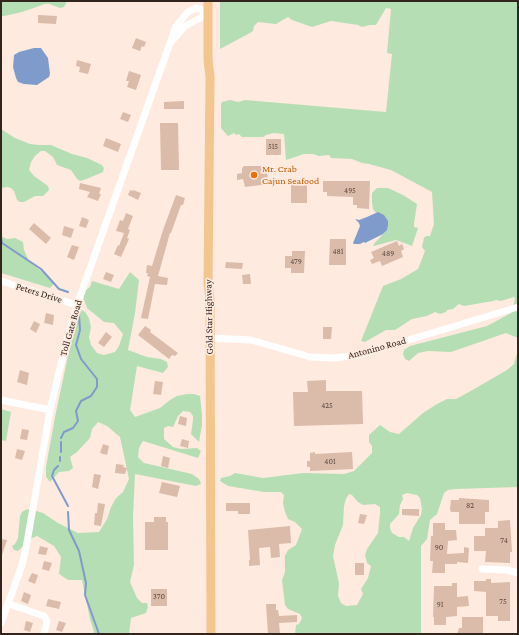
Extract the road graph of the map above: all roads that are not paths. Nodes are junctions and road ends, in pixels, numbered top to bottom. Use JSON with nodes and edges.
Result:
{"nodes":[{"id":1,"x":208,"y":1,"type":"edge"},
{"id":2,"x":208,"y":14,"type":"junction"},
{"id":3,"x":172,"y":41,"type":"junction"},
{"id":4,"x":1,"y":281,"type":"edge"},
{"id":5,"x":77,"y":305,"type":"junction"},
{"id":6,"x":518,"y":307,"type":"edge"},
{"id":7,"x":210,"y":338,"type":"junction"},
{"id":8,"x":1,"y":400,"type":"edge"},
{"id":9,"x":50,"y":410,"type":"junction"},
{"id":10,"x":482,"y":569,"type":"dead end"},
{"id":11,"x":518,"y":573,"type":"edge"},
{"id":12,"x":8,"y":604,"type":"junction"},
{"id":13,"x":1,"y":623,"type":"edge"},
{"id":14,"x":44,"y":634,"type":"edge"},
{"id":15,"x":211,"y":634,"type":"edge"}],
"edges":[{"from":1,"to":2,"type":"main road","name":"Gold Star Highway"},
{"from":2,"to":3,"type":"street","name":"Toll Gate Road"},
{"from":2,"to":3,"type":"street","name":"Toll Gate Road"},
{"from":2,"to":7,"type":"main road","name":"Gold Star Highway"},
{"from":3,"to":5,"type":"street","name":"Toll Gate Road"},
{"from":4,"to":5,"type":"street","name":"Peters Drive"},
{"from":5,"to":9,"type":"street","name":"Toll Gate Road"},
{"from":6,"to":7,"type":"street","name":"Antonino Road"},
{"from":7,"to":15,"type":"main road","name":"Gold Star Highway"},
{"from":8,"to":9,"type":"street"},
{"from":9,"to":12,"type":"street","name":"Toll Gate Road"},
{"from":10,"to":11,"type":"street"},
{"from":12,"to":13,"type":"street","name":"Toll Gate Road"},
{"from":12,"to":14,"type":"street"}]}
